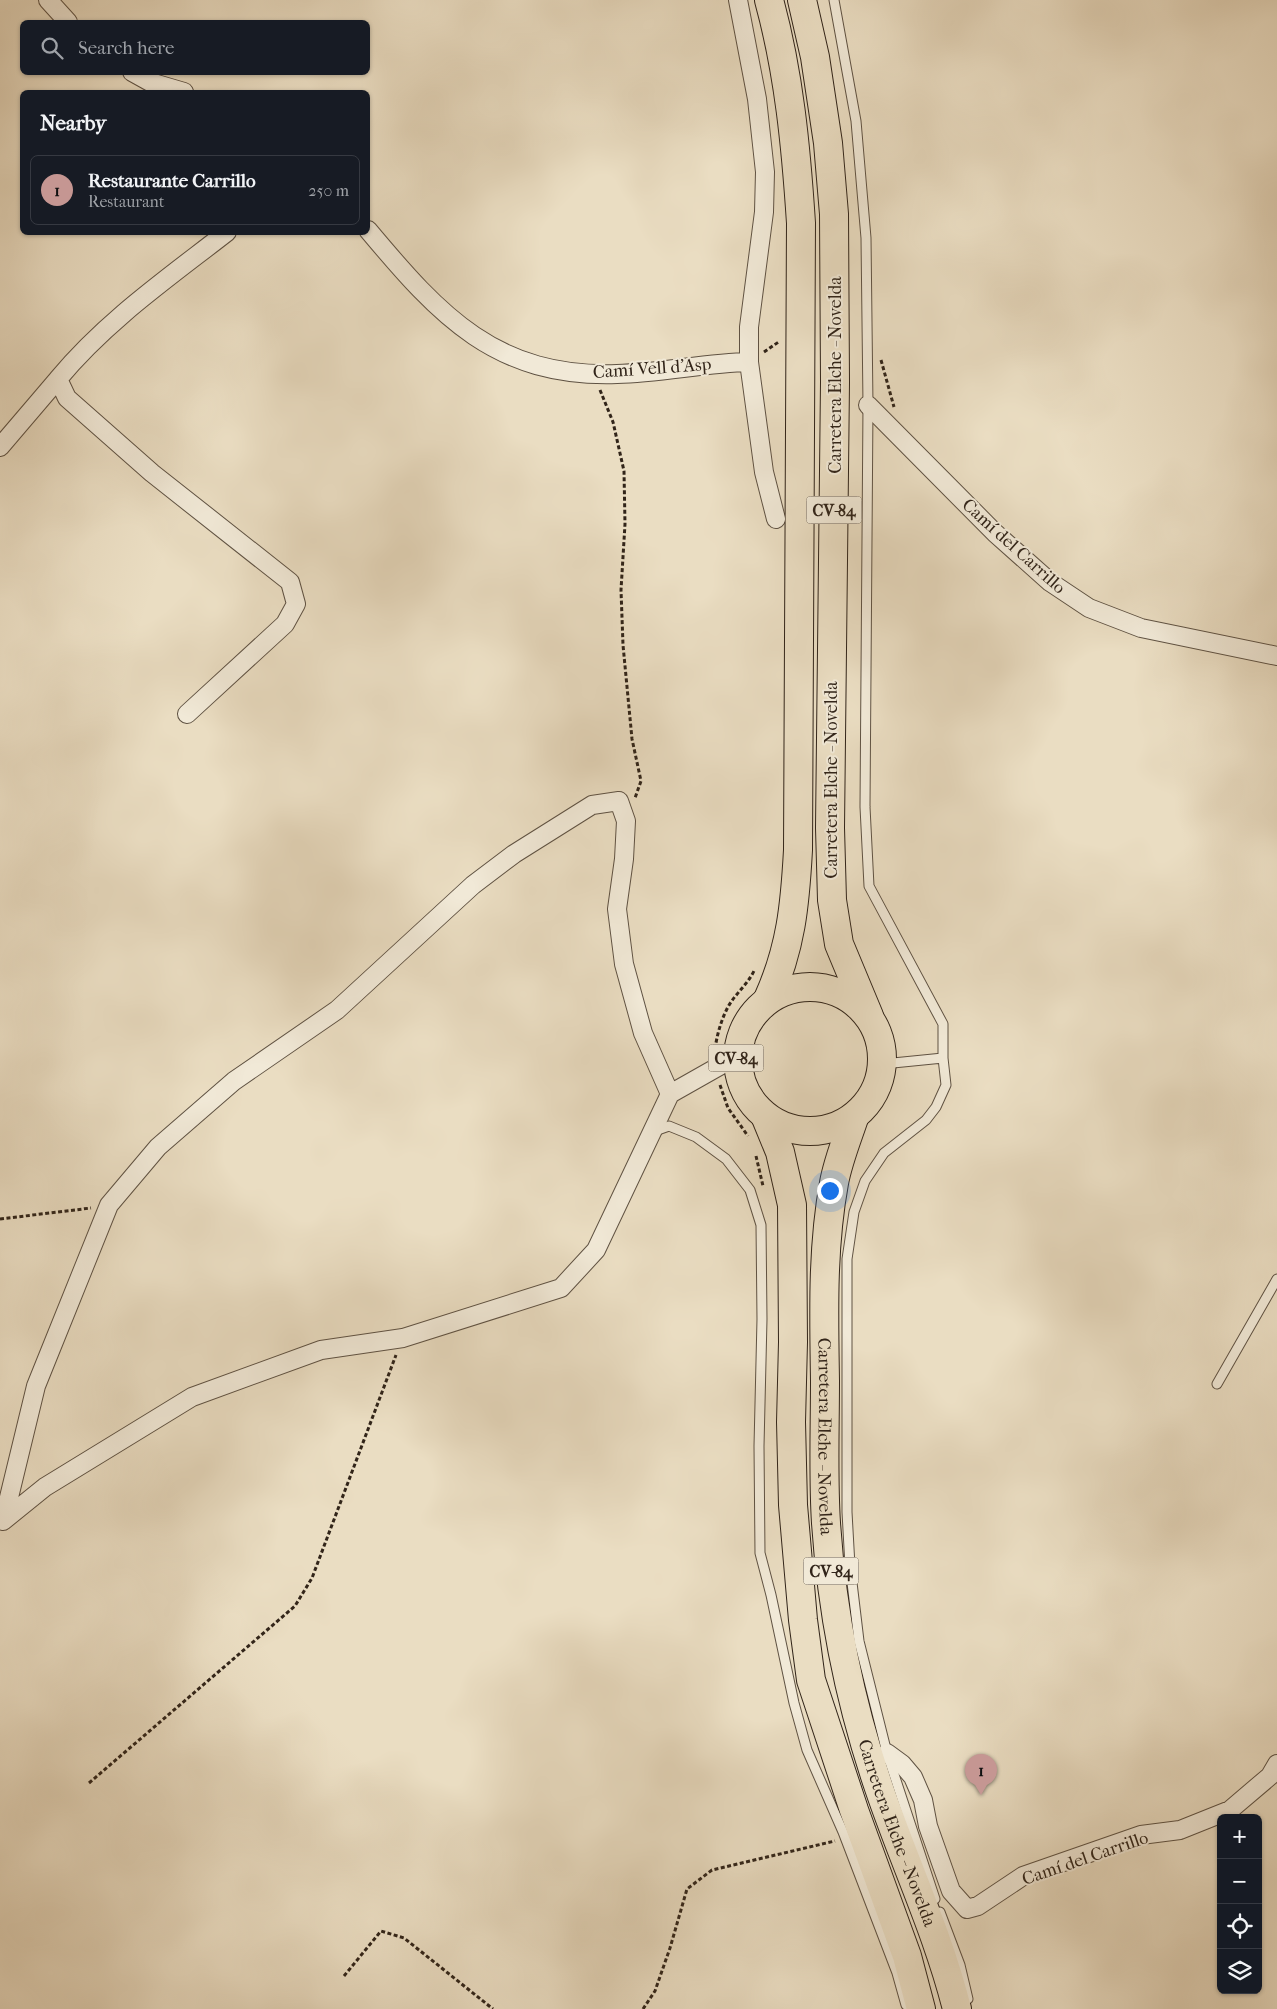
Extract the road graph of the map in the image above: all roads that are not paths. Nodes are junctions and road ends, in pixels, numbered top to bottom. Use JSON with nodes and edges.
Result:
{"nodes":[{"id":1,"x":48,"y":0,"type":"edge"},
{"id":2,"x":738,"y":0,"type":"edge"},
{"id":3,"x":769,"y":0,"type":"edge"},
{"id":4,"x":802,"y":0,"type":"edge"},
{"id":5,"x":834,"y":0,"type":"edge"},
{"id":6,"x":66,"y":20,"type":"edge"},
{"id":7,"x":137,"y":75,"type":"edge"},
{"id":8,"x":177,"y":90,"type":"edge"},
{"id":9,"x":370,"y":232,"type":"edge"},
{"id":10,"x":223,"y":235,"type":"edge"},
{"id":11,"x":749,"y":362,"type":"junction"},
{"id":12,"x":58,"y":379,"type":"junction"},
{"id":13,"x":868,"y":405,"type":"junction"},
{"id":14,"x":0,"y":447,"type":"edge"},
{"id":15,"x":776,"y":519,"type":"dead end"},
{"id":16,"x":1277,"y":656,"type":"edge"},
{"id":17,"x":187,"y":714,"type":"dead end"},
{"id":18,"x":768,"y":999,"type":"junction"},
{"id":19,"x":869,"y":1016,"type":"junction"},
{"id":20,"x":943,"y":1058,"type":"junction"},
{"id":21,"x":736,"y":1063,"type":"junction"},
{"id":22,"x":883,"y":1064,"type":"junction"},
{"id":23,"x":670,"y":1094,"type":"junction"},
{"id":24,"x":766,"y":1118,"type":"junction"},
{"id":25,"x":854,"y":1118,"type":"junction"},
{"id":26,"x":652,"y":1132,"type":"junction"},
{"id":27,"x":1277,"y":1279,"type":"edge"},
{"id":28,"x":1217,"y":1384,"type":"dead end"},
{"id":29,"x":2,"y":1522,"type":"edge"},
{"id":30,"x":887,"y":1754,"type":"junction"},
{"id":31,"x":1277,"y":1764,"type":"edge"},
{"id":32,"x":907,"y":2009,"type":"edge"},
{"id":33,"x":921,"y":2009,"type":"edge"},
{"id":34,"x":957,"y":2009,"type":"edge"},
{"id":35,"x":970,"y":2009,"type":"edge"}],
"edges":[{"from":1,"to":6,"type":"street"},
{"from":2,"to":11,"type":"street"},
{"from":3,"to":18,"type":"main road","name":"Carretera Elche - Novelda","number":"CV-84"},
{"from":4,"to":19,"type":"main road","name":"Carretera Elche - Novelda","number":"CV-84"},
{"from":5,"to":13,"type":"lane"},
{"from":7,"to":8,"type":"street"},
{"from":9,"to":11,"type":"street","name":"Camí Vell d'Asp"},
{"from":10,"to":12,"type":"street"},
{"from":11,"to":15,"type":"street"},
{"from":12,"to":14,"type":"street"},
{"from":12,"to":17,"type":"street"},
{"from":13,"to":16,"type":"street","name":"Camí del Carrillo"},
{"from":13,"to":20,"type":"lane"},
{"from":18,"to":19,"type":"main road","number":"CV-84"},
{"from":18,"to":21,"type":"main road","number":"CV-84"},
{"from":19,"to":22,"type":"main road","number":"CV-84"},
{"from":20,"to":22,"type":"lane"},
{"from":20,"to":30,"type":"lane"},
{"from":21,"to":23,"type":"street"},
{"from":21,"to":24,"type":"main road","number":"CV-84"},
{"from":22,"to":25,"type":"main road","number":"CV-84"},
{"from":23,"to":26,"type":"street"},
{"from":23,"to":29,"type":"street"},
{"from":24,"to":25,"type":"main road","number":"CV-84"},
{"from":24,"to":33,"type":"main road","name":"Carretera Elche - Novelda","number":"CV-84"},
{"from":25,"to":34,"type":"main road","name":"Carretera Elche - Novelda","number":"CV-84"},
{"from":26,"to":29,"type":"street"},
{"from":26,"to":32,"type":"lane"},
{"from":27,"to":28,"type":"lane"},
{"from":30,"to":31,"type":"street","name":"Camí del Carrillo"},
{"from":30,"to":35,"type":"lane"}]}
